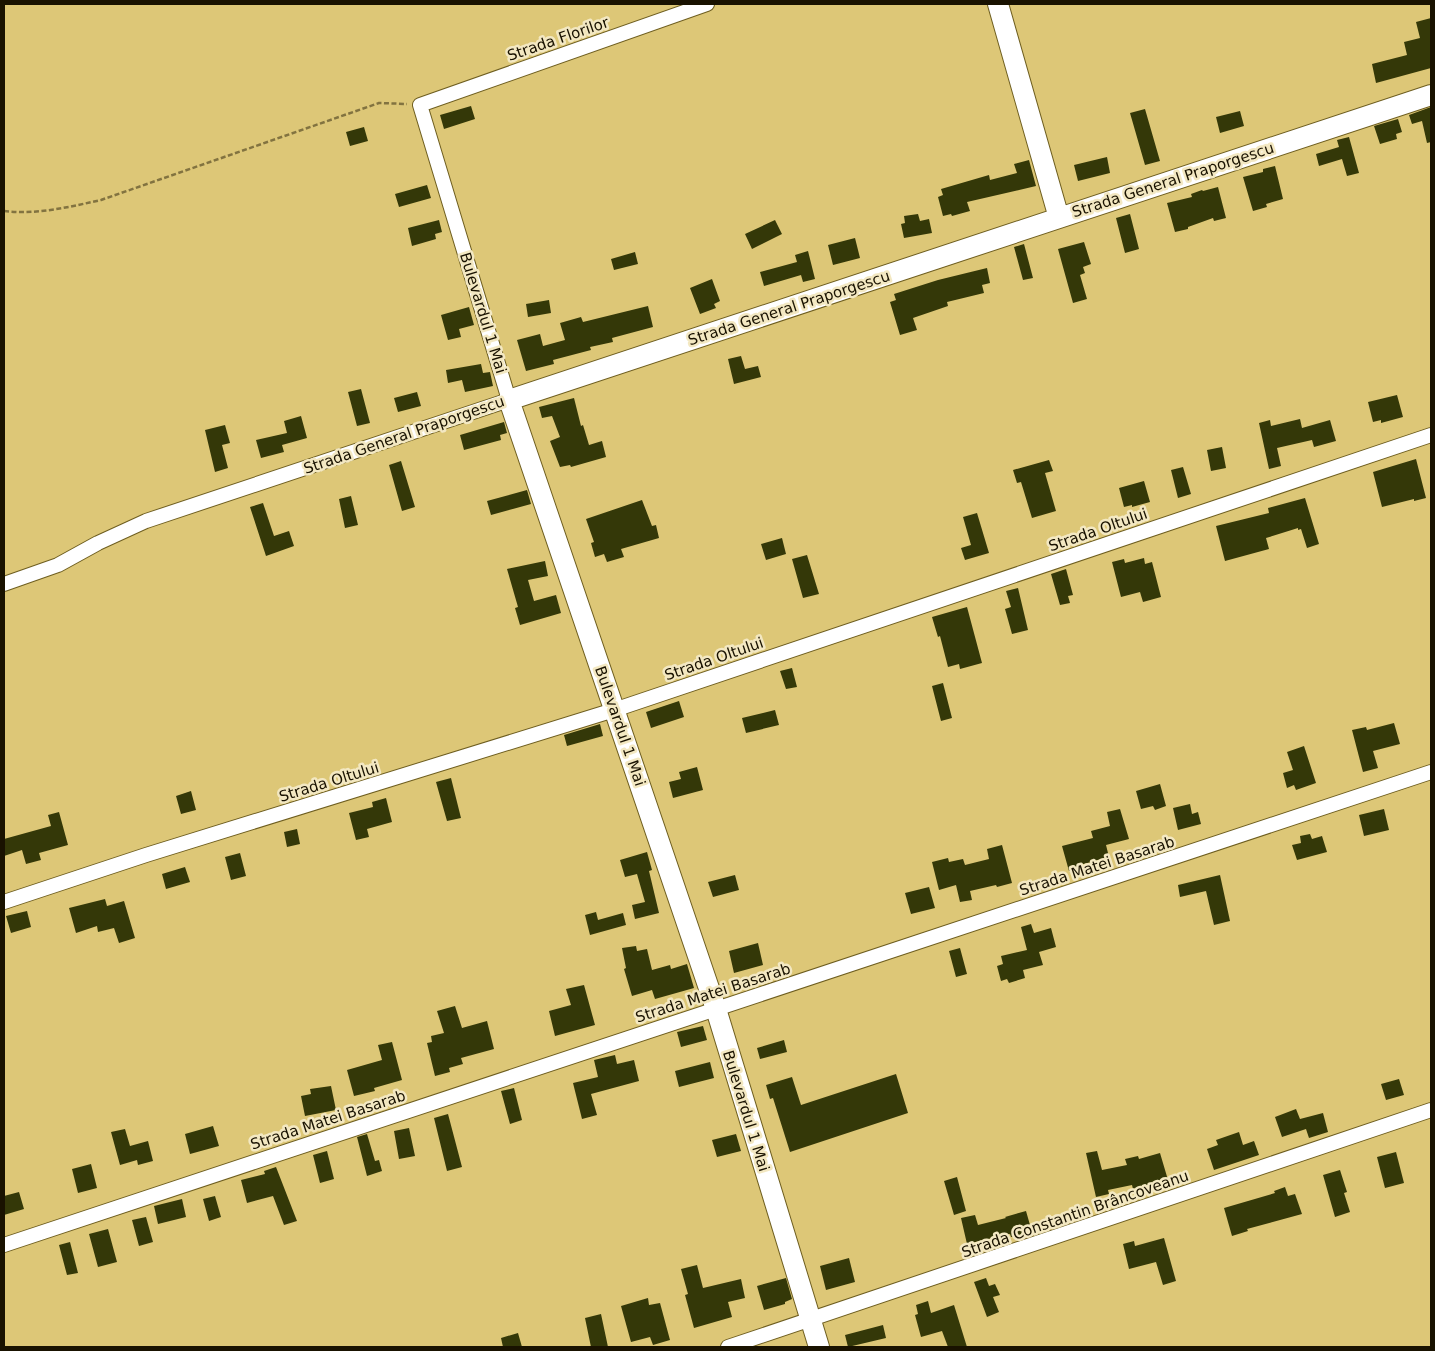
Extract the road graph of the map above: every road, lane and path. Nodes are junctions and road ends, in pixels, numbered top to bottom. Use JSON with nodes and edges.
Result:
{"nodes":[{"id":1,"x":707,"y":4,"type":"edge"},
{"id":2,"x":998,"y":4,"type":"edge"},
{"id":3,"x":1431,"y":94,"type":"edge"},
{"id":4,"x":420,"y":104,"type":"junction"},
{"id":5,"x":4,"y":211,"type":"edge"},
{"id":6,"x":1060,"y":218,"type":"junction"},
{"id":7,"x":509,"y":400,"type":"junction"},
{"id":8,"x":1431,"y":435,"type":"edge"},
{"id":9,"x":4,"y":584,"type":"edge"},
{"id":10,"x":614,"y":710,"type":"junction"},
{"id":11,"x":1431,"y":772,"type":"edge"},
{"id":12,"x":4,"y":902,"type":"edge"},
{"id":13,"x":716,"y":1009,"type":"junction"},
{"id":14,"x":1431,"y":1110,"type":"edge"},
{"id":15,"x":4,"y":1245,"type":"edge"},
{"id":16,"x":810,"y":1320,"type":"junction"},
{"id":17,"x":728,"y":1347,"type":"edge"},
{"id":18,"x":819,"y":1347,"type":"edge"}],
"edges":[{"from":1,"to":4,"type":"street","name":"Strada Florilor"},
{"from":2,"to":6,"type":"street"},
{"from":3,"to":6,"type":"street","name":"Strada General Praporgescu"},
{"from":4,"to":5,"type":"path"},
{"from":4,"to":7,"type":"street","name":"Bulevardul 1 Mai"},
{"from":6,"to":7,"type":"street","name":"Strada General Praporgescu"},
{"from":7,"to":9,"type":"street","name":"Strada General Praporgescu"},
{"from":7,"to":10,"type":"street","name":"Bulevardul 1 Mai"},
{"from":8,"to":10,"type":"street","name":"Strada Oltului"},
{"from":10,"to":12,"type":"street","name":"Strada Oltului"},
{"from":10,"to":13,"type":"street","name":"Bulevardul 1 Mai"},
{"from":11,"to":13,"type":"street","name":"Strada Matei Basarab"},
{"from":13,"to":15,"type":"street","name":"Strada Matei Basarab"},
{"from":13,"to":16,"type":"street","name":"Bulevardul 1 Mai"},
{"from":14,"to":16,"type":"street","name":"Strada Constantin Brâncoveanu"},
{"from":16,"to":17,"type":"street","name":"Strada Constantin Brâncoveanu"},
{"from":16,"to":18,"type":"street","name":"Bulevardul 1 Mai"}]}
